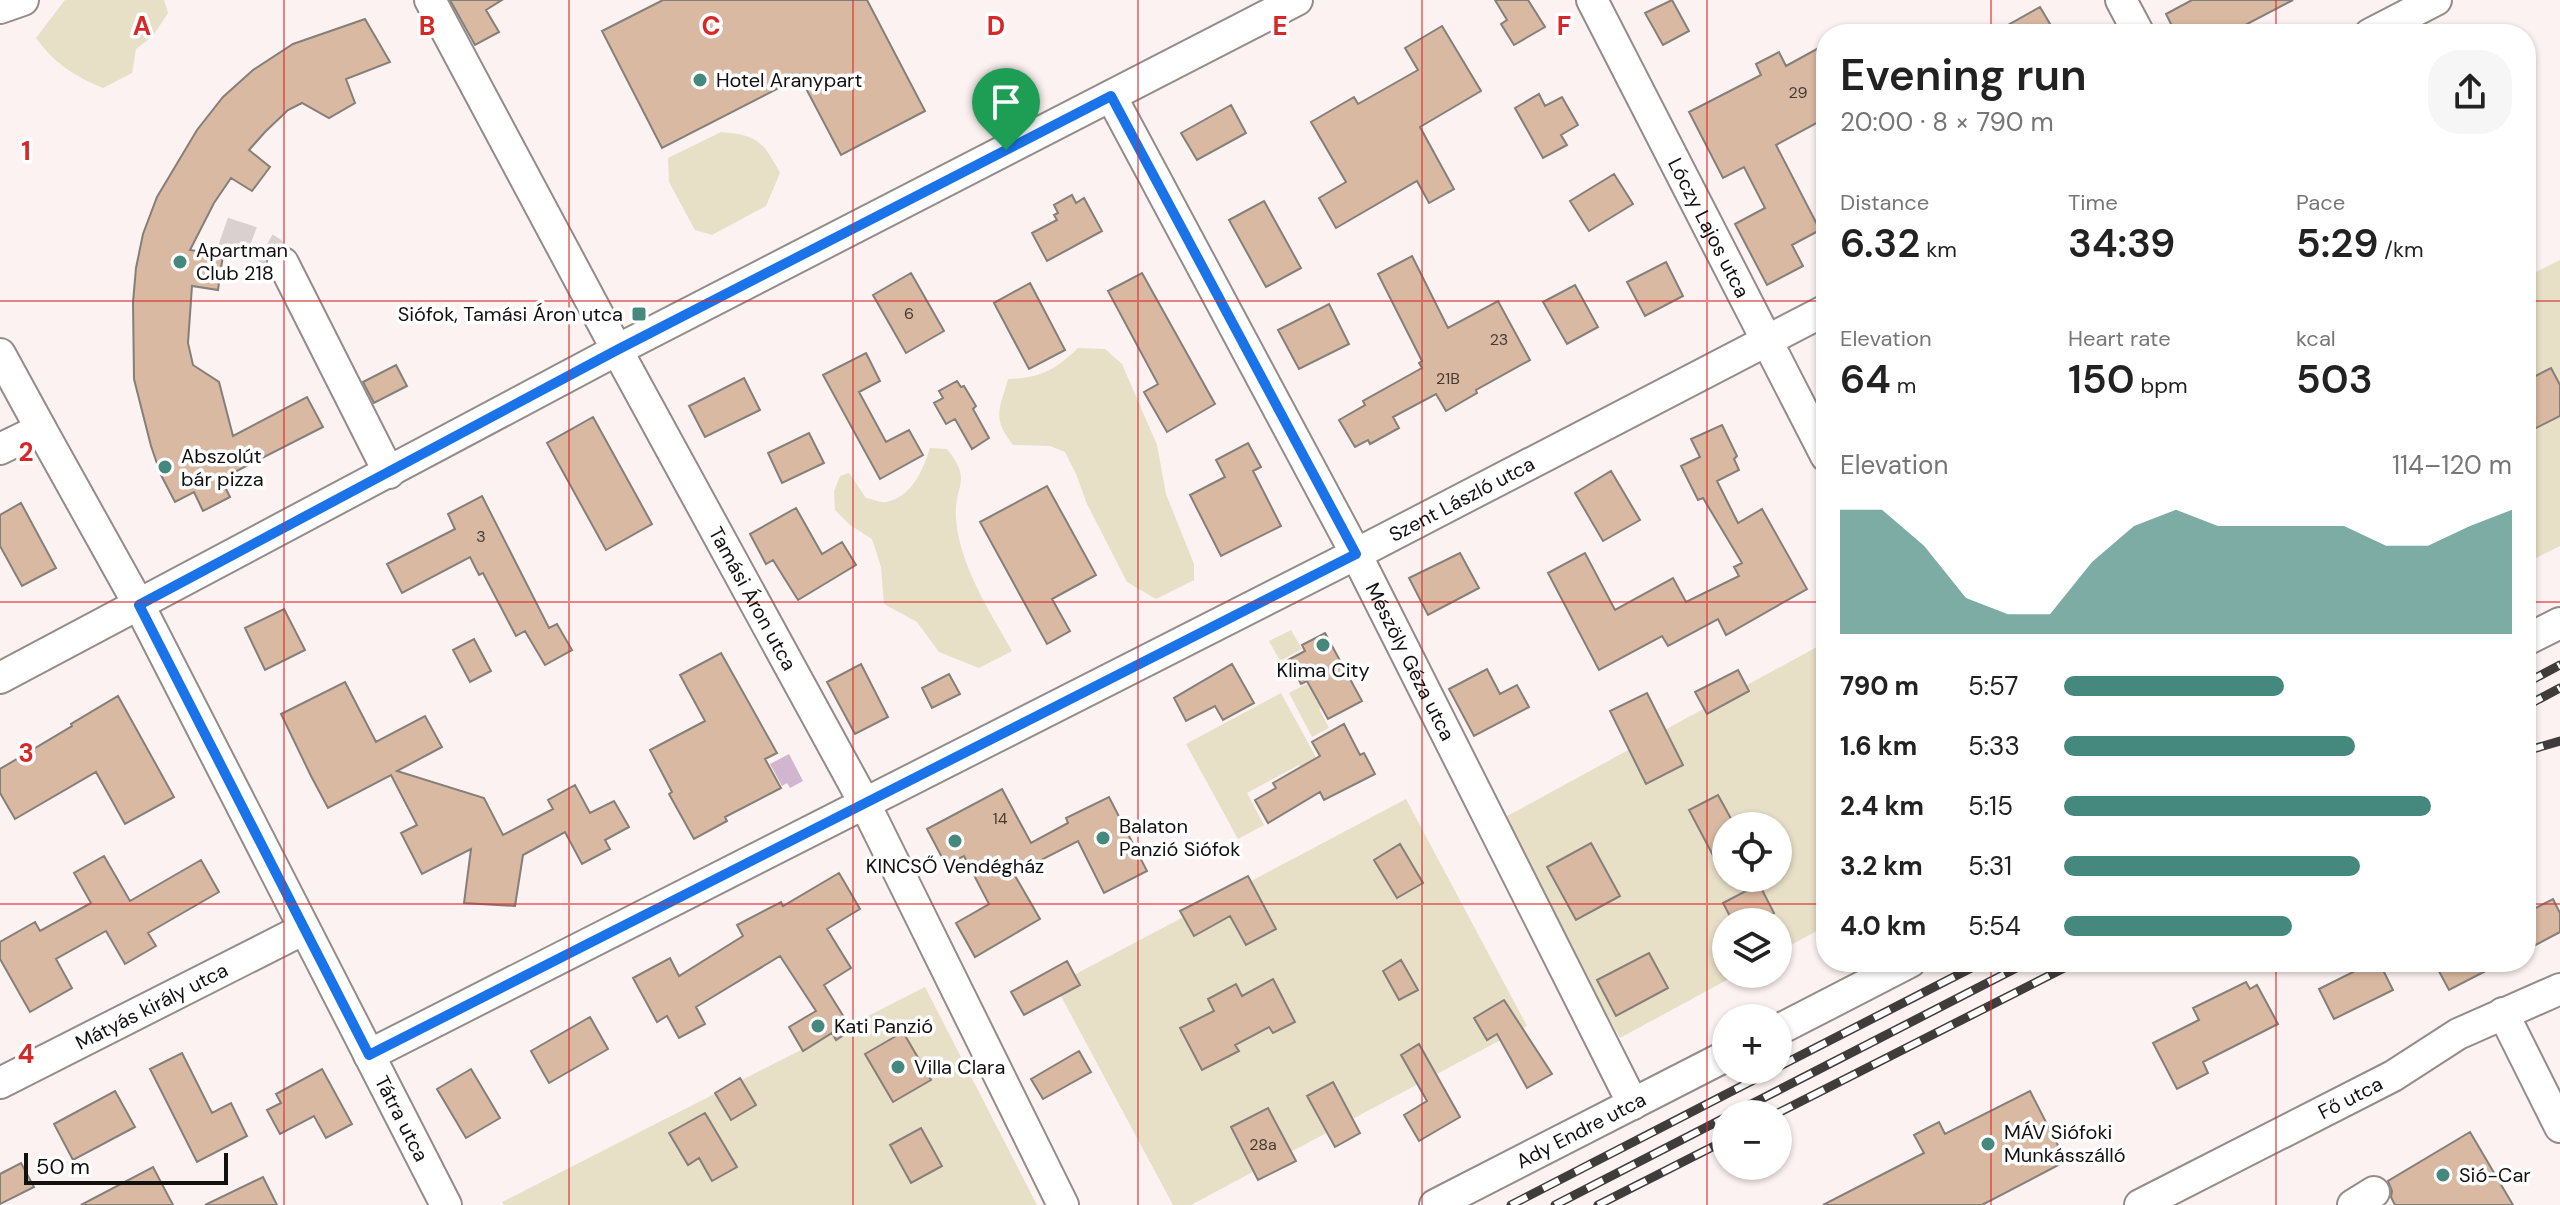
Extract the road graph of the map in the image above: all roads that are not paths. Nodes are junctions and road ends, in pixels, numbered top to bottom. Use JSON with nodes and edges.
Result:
{"nodes":[{"id":1,"x":23,"y":0,"type":"edge"},
{"id":2,"x":430,"y":0,"type":"edge"},
{"id":3,"x":1297,"y":0,"type":"edge"},
{"id":4,"x":1592,"y":0,"type":"edge"},
{"id":5,"x":2121,"y":0,"type":"edge"},
{"id":6,"x":2436,"y":0,"type":"edge"},
{"id":7,"x":0,"y":8,"type":"edge"},
{"id":8,"x":2134,"y":24,"type":"edge"},
{"id":9,"x":2389,"y":24,"type":"edge"},
{"id":10,"x":1111,"y":96,"type":"junction"},
{"id":11,"x":283,"y":263,"type":"tunnel mouth"},
{"id":12,"x":1816,"y":315,"type":"edge"},
{"id":13,"x":1767,"y":340,"type":"junction"},
{"id":14,"x":617,"y":350,"type":"junction"},
{"id":15,"x":0,"y":354,"type":"edge"},
{"id":16,"x":41,"y":429,"type":"junction"},
{"id":17,"x":1816,"y":436,"type":"edge"},
{"id":18,"x":0,"y":449,"type":"edge"},
{"id":19,"x":389,"y":473,"type":"junction"},
{"id":20,"x":1356,"y":554,"type":"junction"},
{"id":21,"x":139,"y":605,"type":"junction"},
{"id":22,"x":2560,"y":623,"type":"edge"},
{"id":23,"x":2536,"y":635,"type":"edge"},
{"id":24,"x":0,"y":678,"type":"edge"},
{"id":25,"x":865,"y":804,"type":"junction"},
{"id":26,"x":304,"y":929,"type":"junction"},
{"id":27,"x":1891,"y":972,"type":"edge"},
{"id":28,"x":2557,"y":998,"type":"edge"},
{"id":29,"x":2503,"y":1013,"type":"junction"},
{"id":30,"x":1792,"y":1023,"type":"edge"},
{"id":31,"x":369,"y":1055,"type":"junction"},
{"id":32,"x":1712,"y":1063,"type":"edge"},
{"id":33,"x":0,"y":1083,"type":"edge"},
{"id":34,"x":1633,"y":1104,"type":"junction"},
{"id":35,"x":2560,"y":1127,"type":"edge"},
{"id":36,"x":446,"y":1205,"type":"edge"},
{"id":37,"x":1063,"y":1205,"type":"edge"},
{"id":38,"x":1435,"y":1205,"type":"edge"},
{"id":39,"x":2140,"y":1205,"type":"edge"}],
"edges":[{"from":1,"to":7,"type":"street"},
{"from":2,"to":14,"type":"street","name":"Tamási Áron utca"},
{"from":3,"to":10,"type":"street"},
{"from":4,"to":13,"type":"street","name":"Lóczy Lajos utca"},
{"from":5,"to":8,"type":"street"},
{"from":6,"to":9,"type":"street"},
{"from":10,"to":14,"type":"street"},
{"from":10,"to":20,"type":"street","name":"Mészöly Géza utca"},
{"from":11,"to":19,"type":"street"},
{"from":12,"to":13,"type":"street","name":"Szent László utca"},
{"from":13,"to":17,"type":"street","name":"Lóczy Lajos utca"},
{"from":13,"to":20,"type":"street","name":"Szent László utca"},
{"from":14,"to":19,"type":"street"},
{"from":14,"to":25,"type":"street","name":"Tamási Áron utca"},
{"from":15,"to":16,"type":"street","name":"Tátra utca"},
{"from":16,"to":18,"type":"street"},
{"from":16,"to":21,"type":"street","name":"Tátra utca"},
{"from":19,"to":21,"type":"street"},
{"from":20,"to":25,"type":"street","name":"Szent László utca"},
{"from":20,"to":34,"type":"street","name":"Mészöly Géza utca"},
{"from":21,"to":24,"type":"street"},
{"from":21,"to":26,"type":"street","name":"Tátra utca"},
{"from":22,"to":23,"type":"street"},
{"from":25,"to":31,"type":"street","name":"Szent László utca"},
{"from":25,"to":37,"type":"street","name":"Tamási Áron utca"},
{"from":26,"to":31,"type":"street","name":"Tátra utca"},
{"from":26,"to":33,"type":"street","name":"Mátyás király utca"},
{"from":27,"to":30,"type":"street"},
{"from":28,"to":29,"type":"street","name":"Fő utca"},
{"from":29,"to":35,"type":"street"},
{"from":29,"to":39,"type":"street","name":"Fő utca"},
{"from":31,"to":36,"type":"street","name":"Tátra utca"},
{"from":32,"to":34,"type":"street","name":"Ady Endre utca"},
{"from":34,"to":38,"type":"street","name":"Ady Endre utca"}]}
